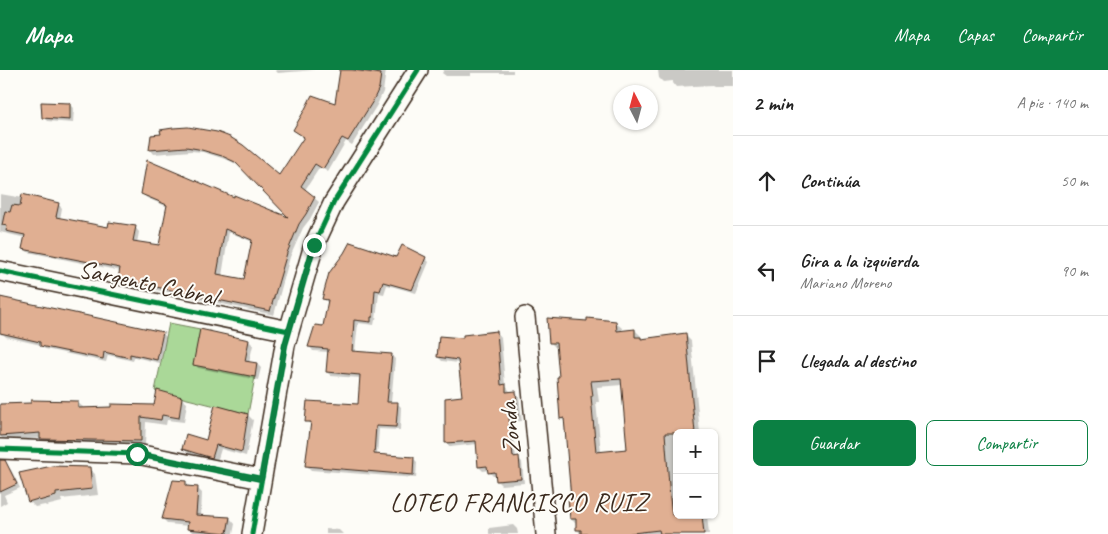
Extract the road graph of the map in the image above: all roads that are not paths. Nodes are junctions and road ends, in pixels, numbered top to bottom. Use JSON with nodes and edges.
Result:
{"nodes":[{"id":1,"x":418,"y":70,"type":"edge"},
{"id":2,"x":0,"y":271,"type":"edge"},
{"id":3,"x":525,"y":317,"type":"dead end"},
{"id":4,"x":289,"y":331,"type":"junction"},
{"id":5,"x":0,"y":450,"type":"edge"},
{"id":6,"x":261,"y":479,"type":"junction"},
{"id":7,"x":252,"y":534,"type":"edge"},
{"id":8,"x":546,"y":534,"type":"edge"}],
"edges":[{"from":1,"to":4,"type":"street"},
{"from":2,"to":4,"type":"street","name":"Sargento Cabral"},
{"from":3,"to":8,"type":"street","name":"Zonda"},
{"from":4,"to":6,"type":"street"},
{"from":5,"to":6,"type":"street"},
{"from":6,"to":7,"type":"street"}]}
